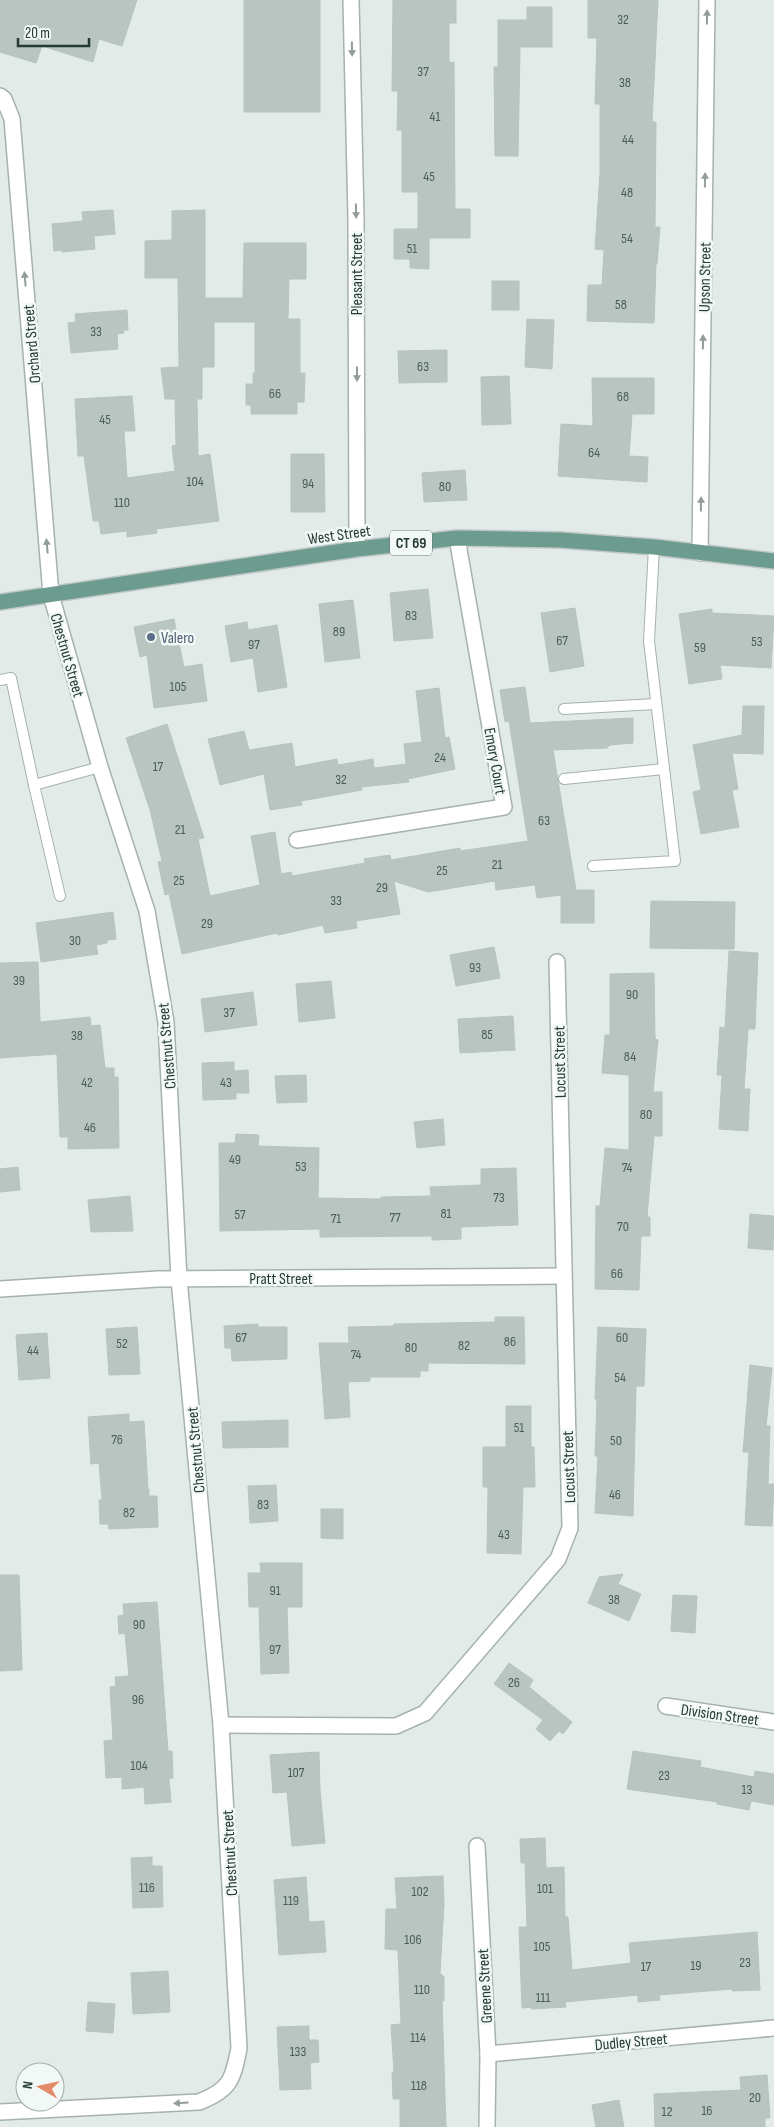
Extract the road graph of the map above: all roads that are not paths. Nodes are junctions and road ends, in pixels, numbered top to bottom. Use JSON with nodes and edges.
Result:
{"nodes":[{"id":1,"x":351,"y":0,"type":"edge"},
{"id":2,"x":707,"y":0,"type":"edge"},
{"id":3,"x":0,"y":96,"type":"edge"},
{"id":4,"x":457,"y":538,"type":"junction"},
{"id":5,"x":654,"y":547,"type":"junction"},
{"id":6,"x":358,"y":548,"type":"junction"},
{"id":7,"x":700,"y":553,"type":"junction"},
{"id":8,"x":774,"y":561,"type":"edge"},
{"id":9,"x":51,"y":595,"type":"junction"},
{"id":10,"x":0,"y":602,"type":"edge"},
{"id":11,"x":0,"y":680,"type":"edge"},
{"id":12,"x":656,"y":704,"type":"junction"},
{"id":13,"x":564,"y":709,"type":"dead end"},
{"id":14,"x":100,"y":767,"type":"junction"},
{"id":15,"x":664,"y":769,"type":"junction"},
{"id":16,"x":564,"y":779,"type":"dead end"},
{"id":17,"x":34,"y":785,"type":"junction"},
{"id":18,"x":297,"y":840,"type":"dead end"},
{"id":19,"x":593,"y":866,"type":"dead end"},
{"id":20,"x":60,"y":896,"type":"dead end"},
{"id":21,"x":557,"y":962,"type":"dead end"},
{"id":22,"x":563,"y":1276,"type":"junction"},
{"id":23,"x":179,"y":1279,"type":"junction"},
{"id":24,"x":0,"y":1289,"type":"edge"},
{"id":25,"x":666,"y":1706,"type":"dead end"},
{"id":26,"x":774,"y":1722,"type":"edge"},
{"id":27,"x":221,"y":1725,"type":"junction"},
{"id":28,"x":477,"y":1846,"type":"dead end"},
{"id":29,"x":774,"y":2028,"type":"edge"},
{"id":30,"x":488,"y":2054,"type":"junction"},
{"id":31,"x":0,"y":2112,"type":"edge"},
{"id":32,"x":487,"y":2127,"type":"edge"}],
"edges":[{"from":1,"to":6,"type":"street","name":"Pleasant Street","one_way":true},
{"from":7,"to":2,"type":"street","name":"Upson Street","one_way":true},
{"from":9,"to":3,"type":"street","name":"Orchard Street","one_way":true},
{"from":4,"to":5,"type":"main road","name":"West Street","number":"CT 69"},
{"from":4,"to":6,"type":"main road","name":"West Street","number":"CT 69"},
{"from":4,"to":18,"type":"street","name":"Emory Court"},
{"from":5,"to":7,"type":"main road","name":"West Street","number":"CT 69"},
{"from":5,"to":12,"type":"lane"},
{"from":6,"to":9,"type":"main road","name":"West Street","number":"CT 69"},
{"from":7,"to":8,"type":"main road","name":"West Street","number":"CT 69"},
{"from":9,"to":10,"type":"main road","name":"West Street","number":"CT 69"},
{"from":9,"to":14,"type":"street","name":"Chestnut Street"},
{"from":11,"to":17,"type":"lane"},
{"from":12,"to":13,"type":"lane"},
{"from":12,"to":15,"type":"lane"},
{"from":14,"to":17,"type":"lane"},
{"from":14,"to":23,"type":"street","name":"Chestnut Street"},
{"from":15,"to":16,"type":"lane"},
{"from":15,"to":19,"type":"lane"},
{"from":17,"to":20,"type":"lane"},
{"from":21,"to":22,"type":"street","name":"Locust Street"},
{"from":22,"to":23,"type":"street","name":"Pratt Street"},
{"from":22,"to":27,"type":"street","name":"Locust Street"},
{"from":23,"to":24,"type":"street","name":"Pratt Street"},
{"from":23,"to":27,"type":"street","name":"Chestnut Street"},
{"from":25,"to":26,"type":"street","name":"Division Street"},
{"from":27,"to":31,"type":"street","name":"Chestnut Street","one_way":true},
{"from":28,"to":30,"type":"street","name":"Greene Street"},
{"from":29,"to":30,"type":"street","name":"Dudley Street"},
{"from":30,"to":32,"type":"street","name":"Greene Street"}]}
